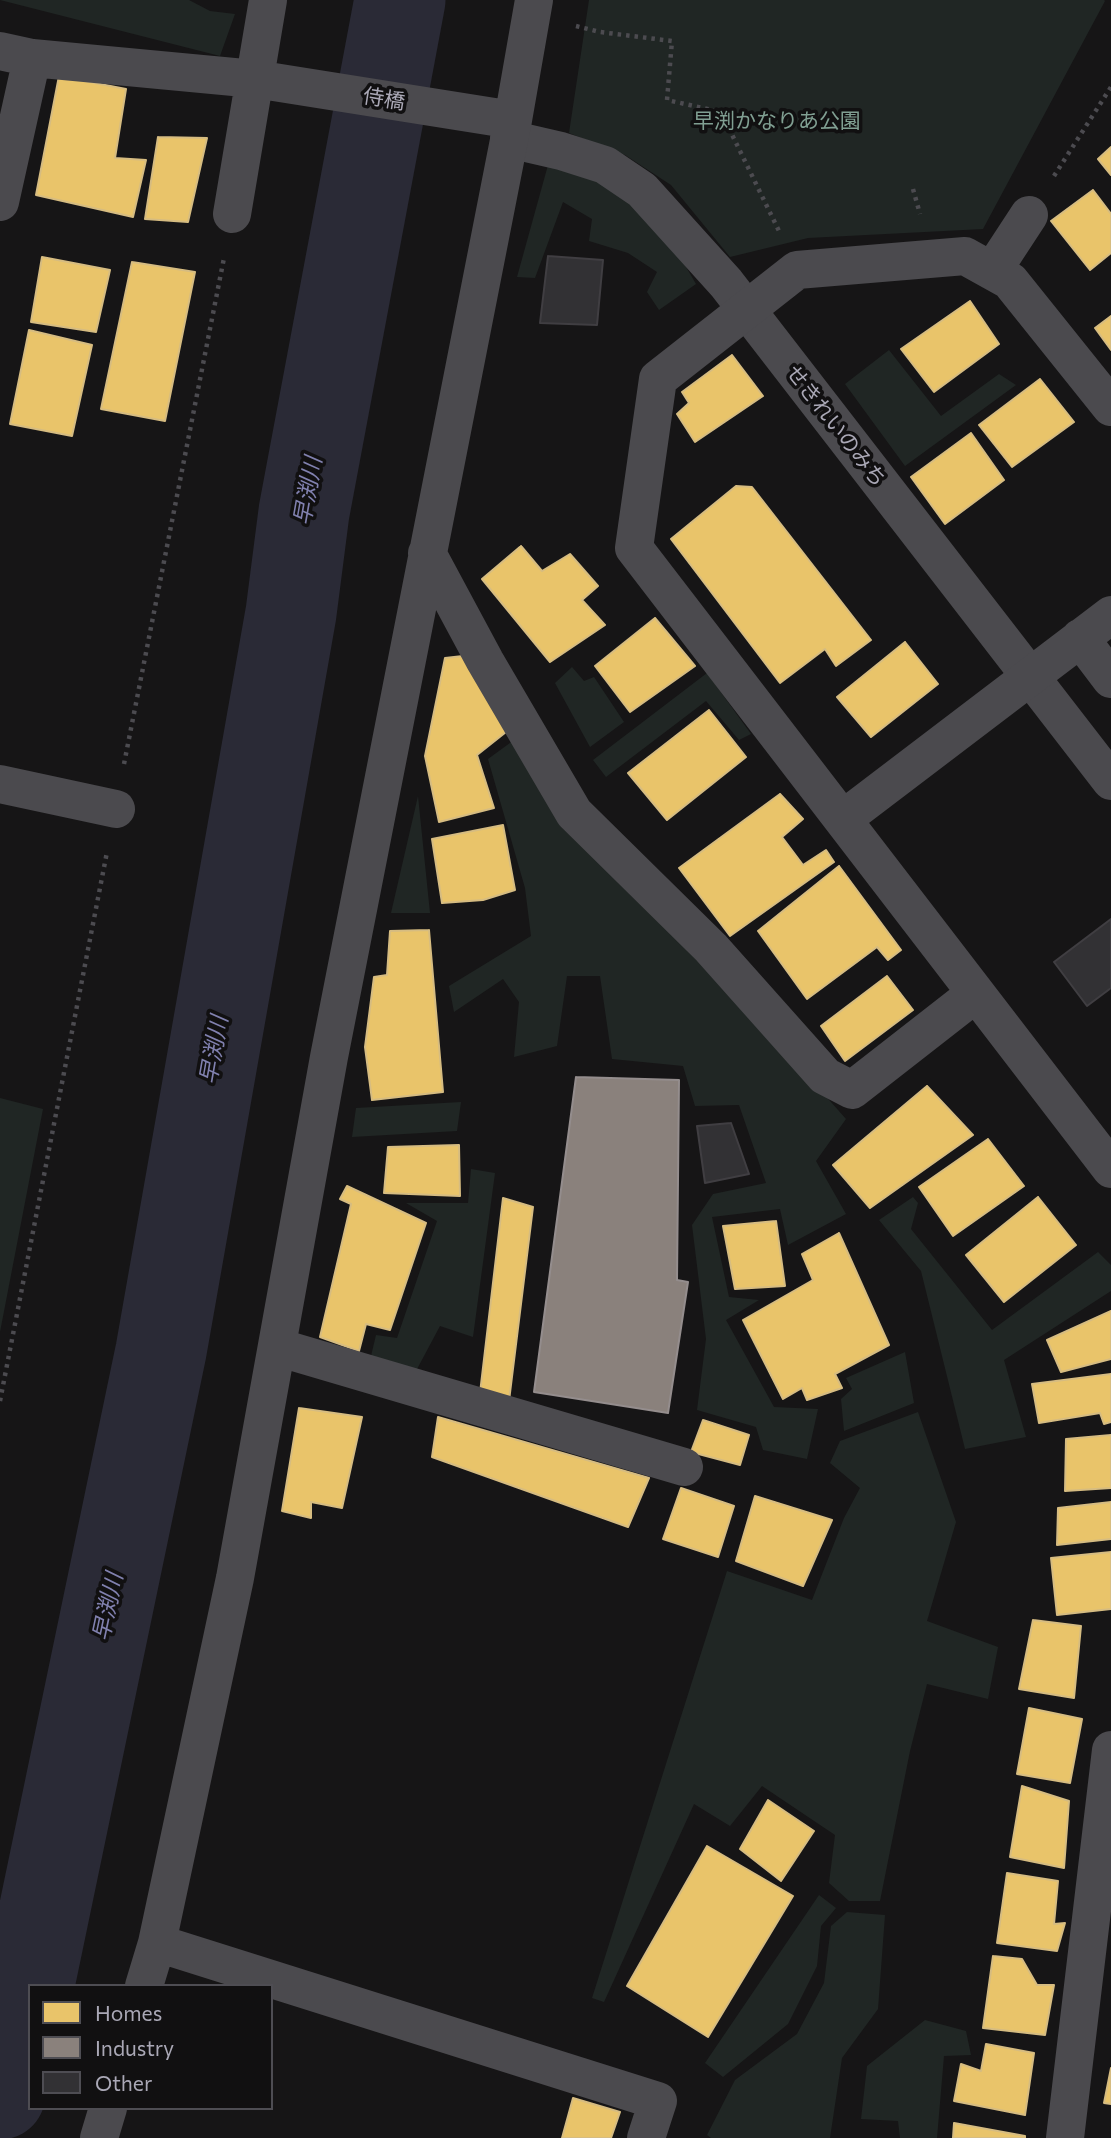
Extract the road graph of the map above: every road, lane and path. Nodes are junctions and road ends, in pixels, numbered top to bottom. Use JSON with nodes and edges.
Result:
{"nodes":[{"id":1,"x":268,"y":0,"type":"edge"},
{"id":2,"x":534,"y":0,"type":"edge"},
{"id":3,"x":600,"y":32,"type":"dead end"},
{"id":4,"x":16,"y":55,"type":"edge"},
{"id":5,"x":255,"y":79,"type":"junction"},
{"id":6,"x":1111,"y":87,"type":"edge"},
{"id":7,"x":511,"y":129,"type":"junction"},
{"id":8,"x":0,"y":202,"type":"edge"},
{"id":9,"x":232,"y":214,"type":"dead end"},
{"id":10,"x":1029,"y":215,"type":"joint"},
{"id":11,"x":993,"y":270,"type":"junction"},
{"id":12,"x":784,"y":280,"type":"junction"},
{"id":13,"x":1111,"y":407,"type":"edge"},
{"id":14,"x":427,"y":553,"type":"junction"},
{"id":15,"x":1111,"y":615,"type":"edge"},
{"id":16,"x":1067,"y":647,"type":"junction"},
{"id":17,"x":1111,"y":679,"type":"edge"},
{"id":18,"x":1111,"y":781,"type":"edge"},
{"id":19,"x":0,"y":784,"type":"edge"},
{"id":20,"x":116,"y":809,"type":"dead end"},
{"id":21,"x":844,"y":819,"type":"junction"},
{"id":22,"x":975,"y":994,"type":"junction"},
{"id":23,"x":1111,"y":1169,"type":"edge"},
{"id":24,"x":277,"y":1347,"type":"junction"},
{"id":25,"x":684,"y":1467,"type":"dead end"},
{"id":26,"x":1111,"y":1750,"type":"edge"},
{"id":27,"x":157,"y":1944,"type":"junction"},
{"id":28,"x":145,"y":1984,"type":"edge"},
{"id":29,"x":107,"y":2110,"type":"edge"},
{"id":30,"x":99,"y":2138,"type":"edge"},
{"id":31,"x":646,"y":2138,"type":"edge"},
{"id":32,"x":1065,"y":2138,"type":"edge"}],
"edges":[{"from":1,"to":5,"type":"street"},
{"from":2,"to":7,"type":"street"},
{"from":3,"to":12,"type":"path"},
{"from":4,"to":5,"type":"street","name":"侍橋"},
{"from":4,"to":8,"type":"street"},
{"from":5,"to":7,"type":"street","name":"侍橋"},
{"from":5,"to":9,"type":"street"},
{"from":6,"to":10,"type":"path"},
{"from":7,"to":14,"type":"street"},
{"from":7,"to":18,"type":"street","name":"せきれいのみち"},
{"from":10,"to":11,"type":"street"},
{"from":11,"to":12,"type":"street"},
{"from":11,"to":13,"type":"street"},
{"from":12,"to":21,"type":"street"},
{"from":14,"to":22,"type":"street"},
{"from":14,"to":24,"type":"street"},
{"from":15,"to":16,"type":"street"},
{"from":16,"to":17,"type":"street"},
{"from":16,"to":21,"type":"street"},
{"from":19,"to":20,"type":"street"},
{"from":21,"to":22,"type":"street"},
{"from":22,"to":23,"type":"street"},
{"from":24,"to":25,"type":"street"},
{"from":24,"to":27,"type":"street"},
{"from":26,"to":32,"type":"street"},
{"from":27,"to":28,"type":"street"},
{"from":27,"to":31,"type":"street"},
{"from":29,"to":30,"type":"street"}]}
